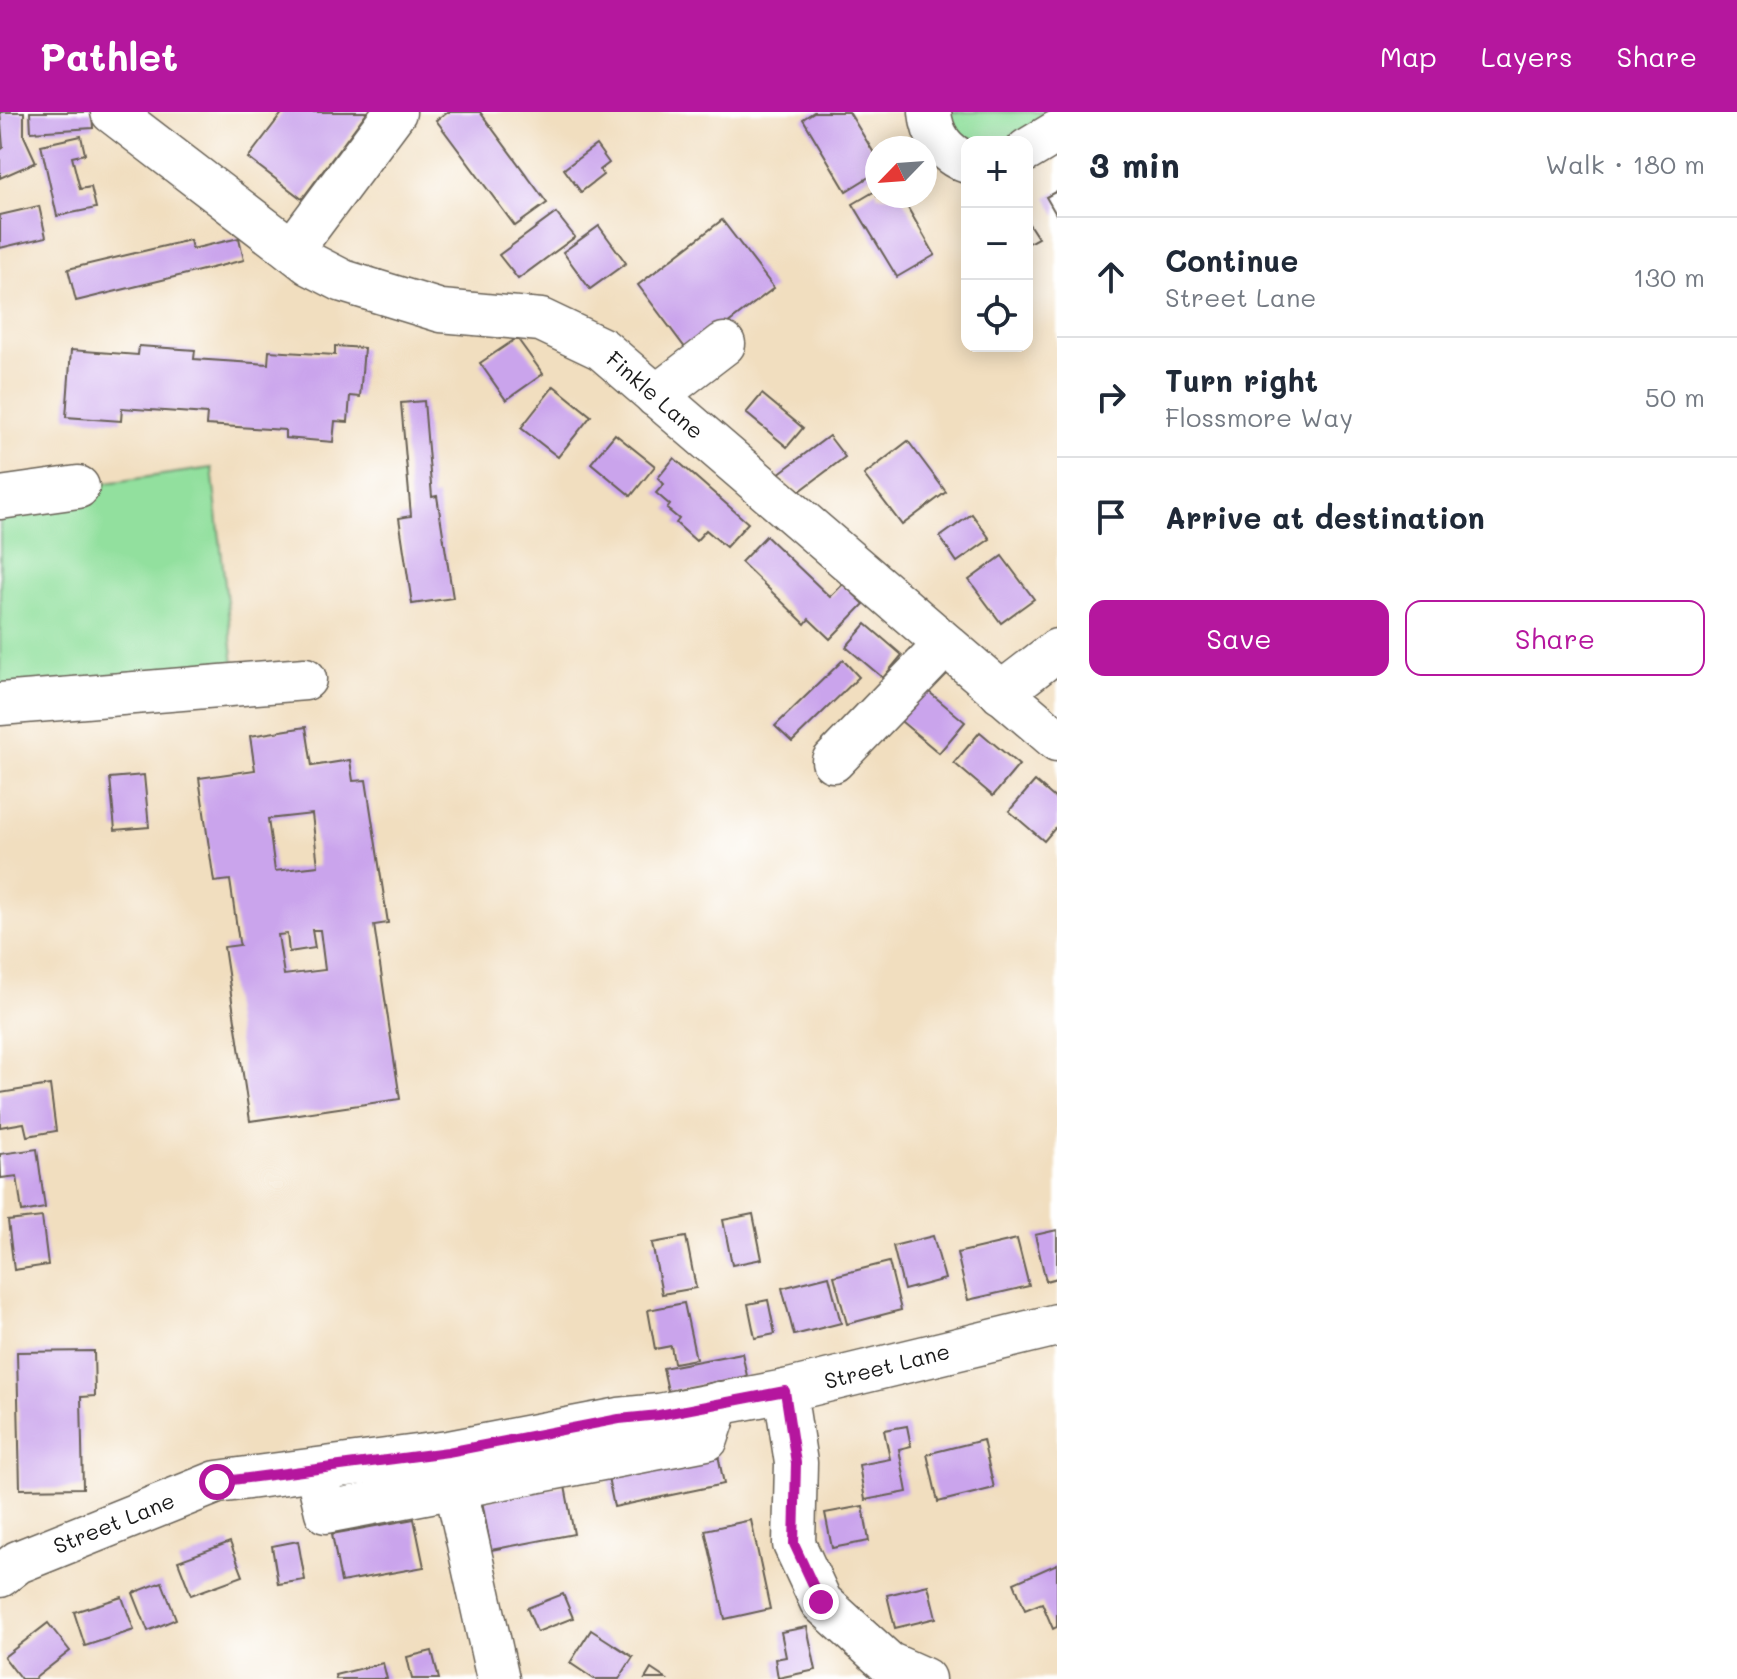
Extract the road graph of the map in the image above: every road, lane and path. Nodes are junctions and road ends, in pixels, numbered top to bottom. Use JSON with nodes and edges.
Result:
{"nodes":[{"id":1,"x":112,"y":112,"type":"edge"},
{"id":2,"x":395,"y":112,"type":"edge"},
{"id":3,"x":930,"y":112,"type":"edge"},
{"id":4,"x":1057,"y":132,"type":"edge"},
{"id":5,"x":1033,"y":146,"type":"edge"},
{"id":6,"x":961,"y":158,"type":"edge"},
{"id":7,"x":292,"y":250,"type":"junction"},
{"id":8,"x":724,"y":344,"type":"dead end"},
{"id":9,"x":656,"y":396,"type":"junction"},
{"id":10,"x":78,"y":487,"type":"dead end"},
{"id":11,"x":0,"y":498,"type":"edge"},
{"id":12,"x":945,"y":645,"type":"junction"},
{"id":13,"x":1057,"y":650,"type":"edge"},
{"id":14,"x":305,"y":679,"type":"dead end"},
{"id":15,"x":1001,"y":693,"type":"junction"},
{"id":16,"x":0,"y":704,"type":"edge"},
{"id":17,"x":1057,"y":740,"type":"edge"},
{"id":18,"x":833,"y":761,"type":"dead end"},
{"id":19,"x":1057,"y":1325,"type":"edge"},
{"id":20,"x":785,"y":1391,"type":"junction"},
{"id":21,"x":452,"y":1470,"type":"junction"},
{"id":22,"x":6,"y":1564,"type":"edge"},
{"id":23,"x":498,"y":1679,"type":"edge"},
{"id":24,"x":924,"y":1679,"type":"edge"}],
"edges":[{"from":1,"to":7,"type":"street","name":"Finkle Lane"},
{"from":2,"to":7,"type":"street"},
{"from":3,"to":6,"type":"street"},
{"from":4,"to":5,"type":"street"},
{"from":7,"to":9,"type":"street","name":"Finkle Lane"},
{"from":8,"to":9,"type":"street"},
{"from":9,"to":12,"type":"street","name":"Finkle Lane"},
{"from":10,"to":11,"type":"street"},
{"from":12,"to":15,"type":"street","name":"Finkle Lane"},
{"from":12,"to":18,"type":"street"},
{"from":13,"to":15,"type":"street"},
{"from":14,"to":16,"type":"street"},
{"from":15,"to":17,"type":"street","name":"Finkle Lane"},
{"from":19,"to":20,"type":"street","name":"Street Lane"},
{"from":20,"to":21,"type":"street","name":"Street Lane"},
{"from":20,"to":24,"type":"street"},
{"from":21,"to":22,"type":"street","name":"Street Lane"},
{"from":21,"to":23,"type":"street"}]}
